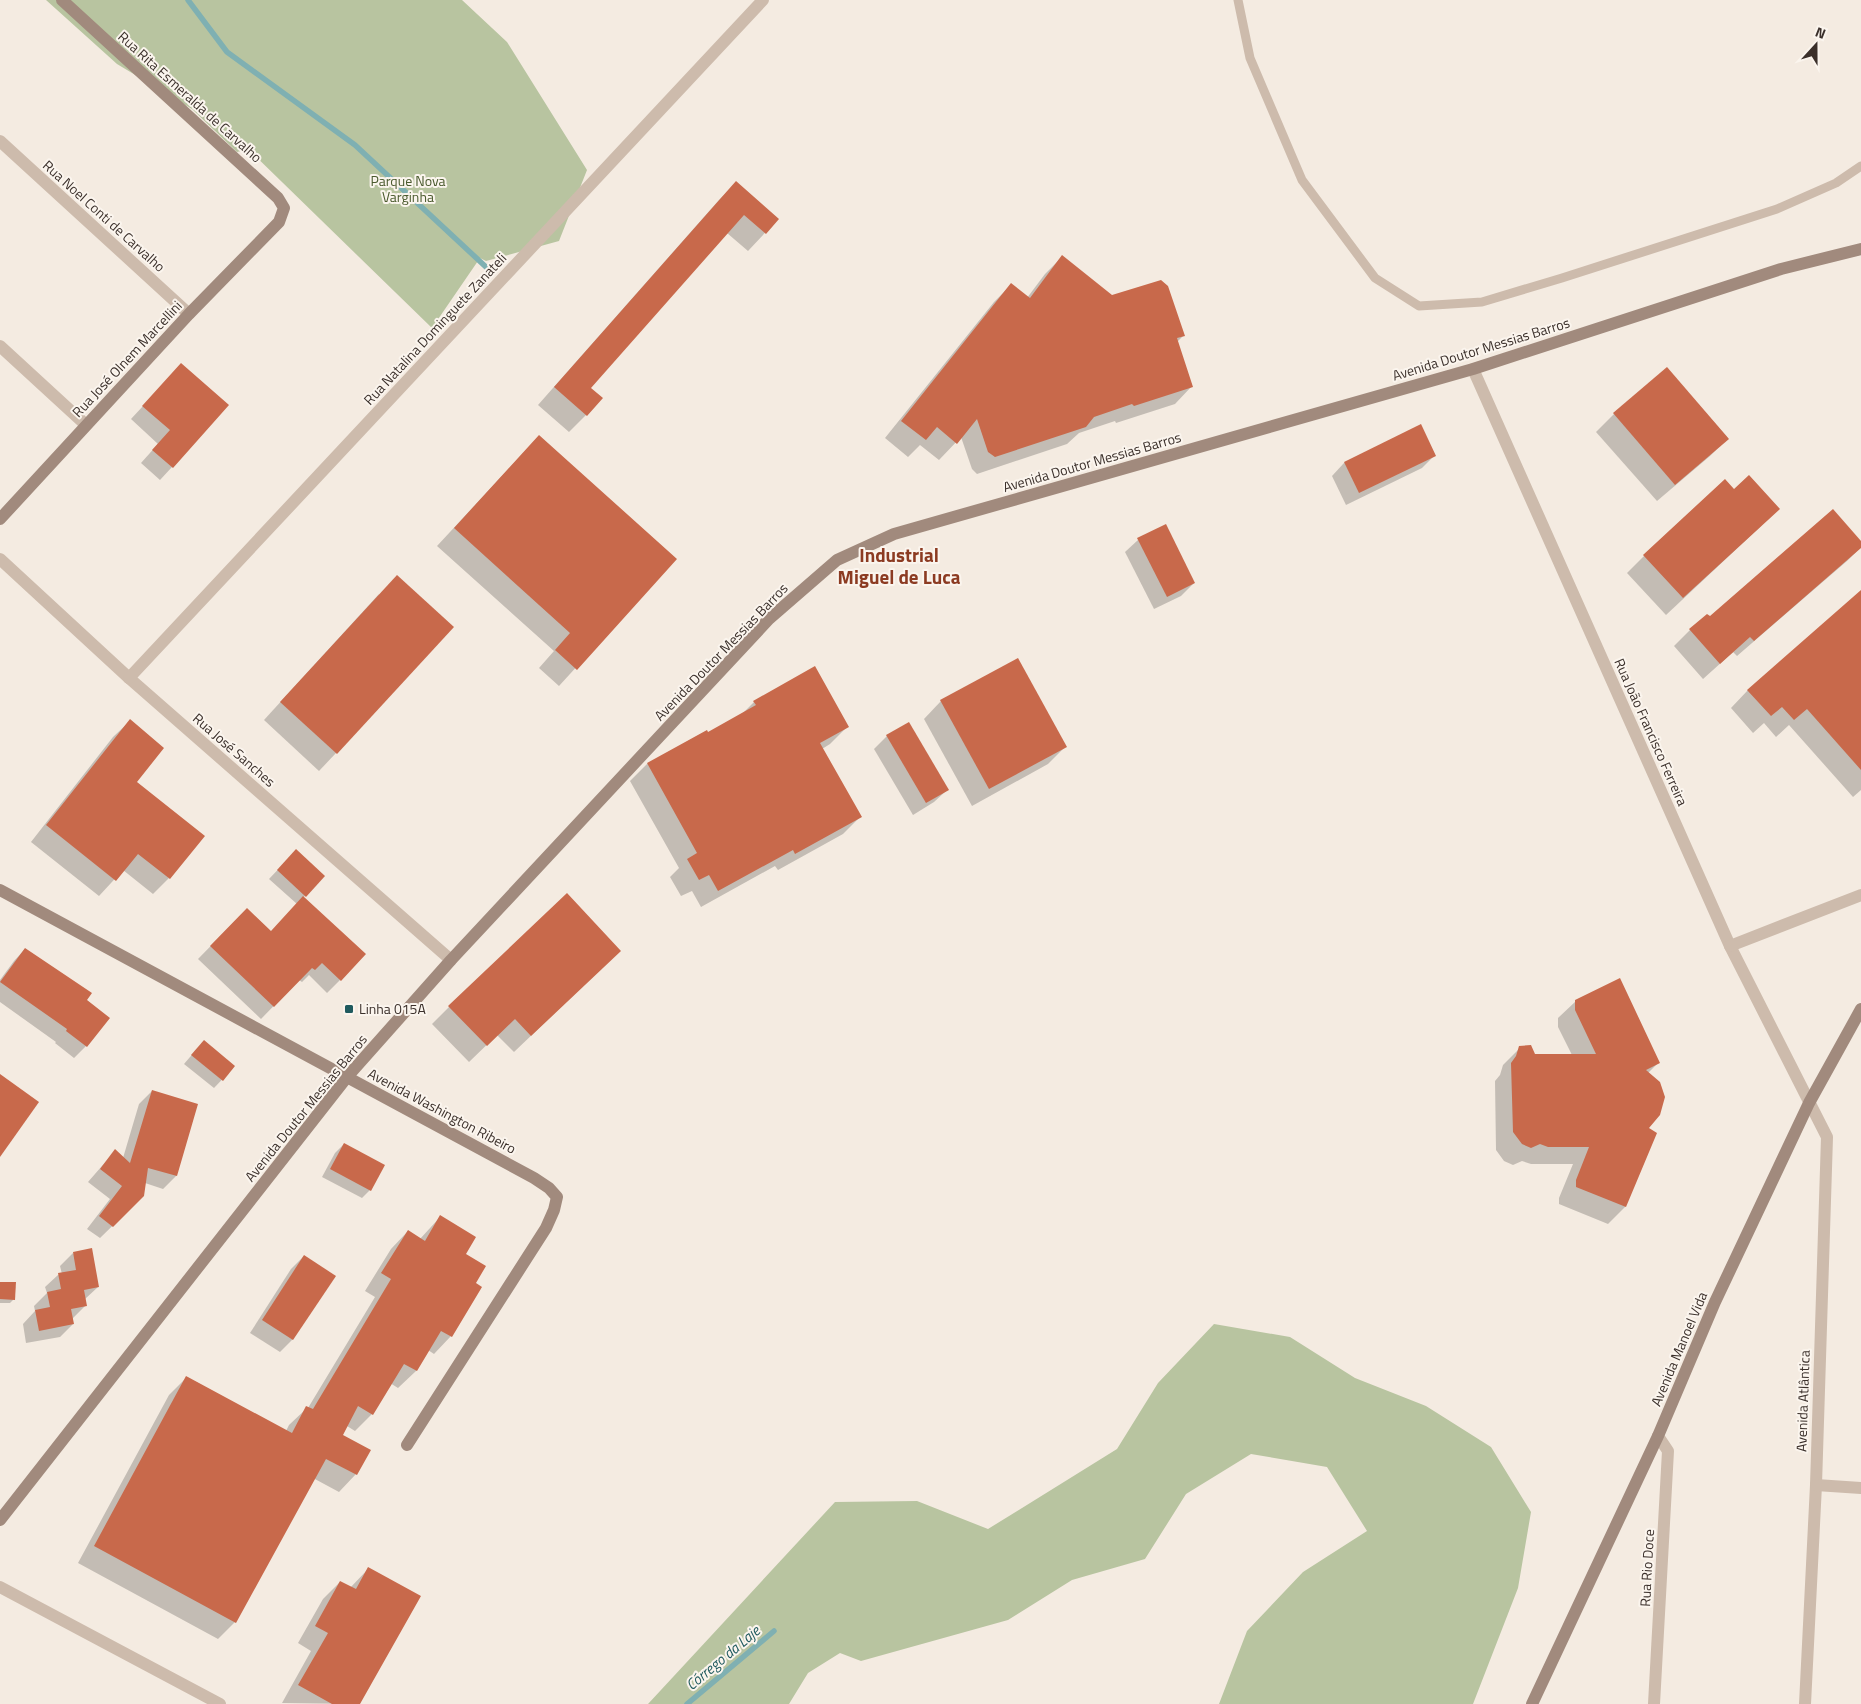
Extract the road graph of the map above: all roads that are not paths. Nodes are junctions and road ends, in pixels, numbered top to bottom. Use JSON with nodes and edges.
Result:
{"nodes":[{"id":1,"x":62,"y":0,"type":"edge"},
{"id":2,"x":763,"y":0,"type":"edge"},
{"id":3,"x":1238,"y":0,"type":"edge"},
{"id":4,"x":0,"y":141,"type":"edge"},
{"id":5,"x":1861,"y":166,"type":"edge"},
{"id":6,"x":279,"y":222,"type":"joint"},
{"id":7,"x":1861,"y":249,"type":"edge"},
{"id":8,"x":189,"y":314,"type":"junction"},
{"id":9,"x":0,"y":346,"type":"edge"},
{"id":10,"x":1473,"y":370,"type":"junction"},
{"id":11,"x":86,"y":425,"type":"junction"},
{"id":12,"x":0,"y":519,"type":"edge"},
{"id":13,"x":0,"y":560,"type":"edge"},
{"id":14,"x":129,"y":678,"type":"junction"},
{"id":15,"x":0,"y":890,"type":"edge"},
{"id":16,"x":1861,"y":894,"type":"edge"},
{"id":17,"x":1730,"y":946,"type":"junction"},
{"id":18,"x":451,"y":960,"type":"junction"},
{"id":19,"x":1861,"y":1009,"type":"edge"},
{"id":20,"x":348,"y":1077,"type":"junction"},
{"id":21,"x":1809,"y":1103,"type":"junction"},
{"id":22,"x":1658,"y":1436,"type":"junction"},
{"id":23,"x":407,"y":1445,"type":"dead end"},
{"id":24,"x":1816,"y":1485,"type":"junction"},
{"id":25,"x":1861,"y":1488,"type":"edge"},
{"id":26,"x":0,"y":1520,"type":"edge"},
{"id":27,"x":0,"y":1587,"type":"edge"},
{"id":28,"x":220,"y":1704,"type":"edge"},
{"id":29,"x":1532,"y":1704,"type":"edge"},
{"id":30,"x":1654,"y":1704,"type":"edge"},
{"id":31,"x":1805,"y":1704,"type":"edge"}],
"edges":[{"from":1,"to":6,"type":"street","name":"Rua Rita Esmeralda de Carvalho"},
{"from":2,"to":14,"type":"street","name":"Rua Natalina Dominguete Zanateli"},
{"from":3,"to":5,"type":"lane"},
{"from":4,"to":8,"type":"street","name":"Rua Noel Conti de Carvalho"},
{"from":6,"to":8,"type":"street","name":"Rua José Olnem Marcellini"},
{"from":7,"to":10,"type":"street","name":"Avenida Doutor Messias Barros"},
{"from":8,"to":11,"type":"street","name":"Rua José Olnem Marcellini"},
{"from":9,"to":11,"type":"street"},
{"from":10,"to":17,"type":"street","name":"Rua João Francisco Ferreira"},
{"from":10,"to":18,"type":"street","name":"Avenida Doutor Messias Barros"},
{"from":11,"to":12,"type":"street","name":"Rua José Olnem Marcellini"},
{"from":13,"to":14,"type":"street","name":"Rua José Sanches"},
{"from":14,"to":18,"type":"street","name":"Rua José Sanches"},
{"from":15,"to":20,"type":"street","name":"Avenida Washington Ribeiro"},
{"from":16,"to":17,"type":"street"},
{"from":17,"to":21,"type":"street","name":"Rua João Francisco Ferreira"},
{"from":18,"to":20,"type":"street","name":"Avenida Doutor Messias Barros"},
{"from":19,"to":21,"type":"street","name":"Avenida Manoel Vida"},
{"from":20,"to":23,"type":"street","name":"Avenida Washington Ribeiro"},
{"from":20,"to":26,"type":"street","name":"Avenida Doutor Messias Barros"},
{"from":21,"to":22,"type":"street","name":"Avenida Manoel Vida"},
{"from":21,"to":24,"type":"street","name":"Avenida Atlântica"},
{"from":22,"to":29,"type":"street","name":"Avenida Manoel Vida"},
{"from":22,"to":30,"type":"street","name":"Rua Rio Doce"},
{"from":24,"to":25,"type":"street"},
{"from":24,"to":31,"type":"street","name":"Avenida Atlântica"},
{"from":27,"to":28,"type":"street"}]}
